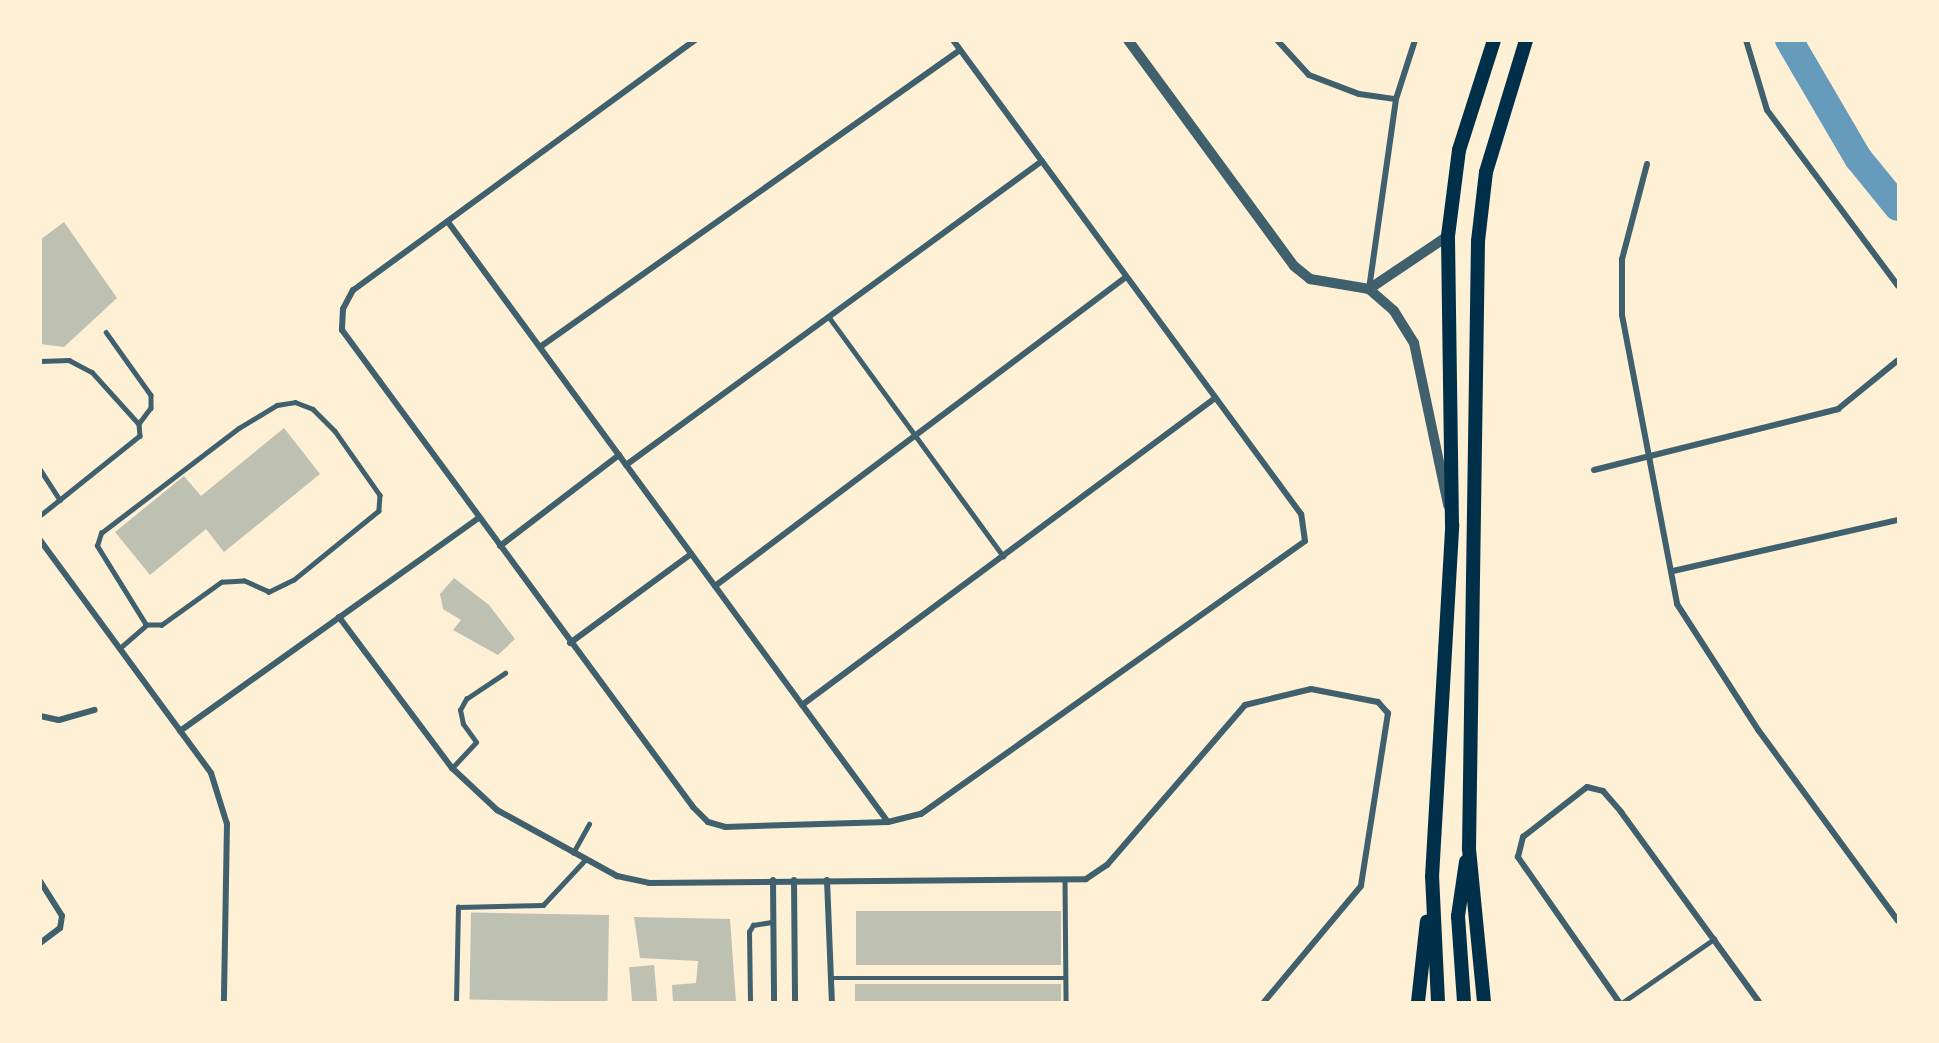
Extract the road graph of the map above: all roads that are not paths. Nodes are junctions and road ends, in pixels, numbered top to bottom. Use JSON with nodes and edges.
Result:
{"nodes":[{"id":1,"x":695,"y":40,"type":"edge"},
{"id":2,"x":953,"y":40,"type":"edge"},
{"id":3,"x":1128,"y":40,"type":"edge"},
{"id":4,"x":1277,"y":40,"type":"edge"},
{"id":5,"x":1415,"y":40,"type":"edge"},
{"id":6,"x":1494,"y":40,"type":"edge"},
{"id":7,"x":1526,"y":40,"type":"edge"},
{"id":8,"x":1746,"y":40,"type":"edge"},
{"id":9,"x":960,"y":50,"type":"junction"},
{"id":10,"x":1396,"y":99,"type":"junction"},
{"id":11,"x":1042,"y":161,"type":"junction"},
{"id":12,"x":1647,"y":164,"type":"dead end"},
{"id":13,"x":448,"y":222,"type":"junction"},
{"id":14,"x":1448,"y":236,"type":"junction"},
{"id":15,"x":1126,"y":277,"type":"junction"},
{"id":16,"x":1899,"y":286,"type":"edge"},
{"id":17,"x":1369,"y":289,"type":"junction"},
{"id":18,"x":829,"y":317,"type":"junction"},
{"id":19,"x":106,"y":332,"type":"dead end"},
{"id":20,"x":540,"y":347,"type":"junction"},
{"id":21,"x":1899,"y":360,"type":"edge"},
{"id":22,"x":40,"y":361,"type":"edge"},
{"id":23,"x":1215,"y":398,"type":"junction"},
{"id":24,"x":139,"y":424,"type":"junction"},
{"id":25,"x":915,"y":436,"type":"junction"},
{"id":26,"x":619,"y":455,"type":"junction"},
{"id":27,"x":1650,"y":457,"type":"junction"},
{"id":28,"x":626,"y":465,"type":"junction"},
{"id":29,"x":40,"y":469,"type":"edge"},
{"id":30,"x":1594,"y":470,"type":"dead end"},
{"id":31,"x":60,"y":500,"type":"junction"},
{"id":32,"x":40,"y":516,"type":"edge"},
{"id":33,"x":479,"y":518,"type":"junction"},
{"id":34,"x":1899,"y":520,"type":"edge"},
{"id":35,"x":1452,"y":525,"type":"junction"},
{"id":36,"x":40,"y":540,"type":"edge"},
{"id":37,"x":500,"y":546,"type":"junction"},
{"id":38,"x":691,"y":554,"type":"junction"},
{"id":39,"x":1002,"y":556,"type":"junction"},
{"id":40,"x":1673,"y":571,"type":"junction"},
{"id":41,"x":715,"y":586,"type":"junction"},
{"id":42,"x":339,"y":617,"type":"junction"},
{"id":43,"x":146,"y":625,"type":"junction"},
{"id":44,"x":570,"y":643,"type":"junction"},
{"id":45,"x":120,"y":648,"type":"junction"},
{"id":46,"x":505,"y":673,"type":"dead end"},
{"id":47,"x":802,"y":705,"type":"junction"},
{"id":48,"x":95,"y":710,"type":"dead end"},
{"id":49,"x":40,"y":716,"type":"edge"},
{"id":50,"x":180,"y":731,"type":"junction"},
{"id":51,"x":452,"y":768,"type":"junction"},
{"id":52,"x":888,"y":822,"type":"junction"},
{"id":53,"x":589,"y":824,"type":"dead end"},
{"id":54,"x":1469,"y":848,"type":"junction"},
{"id":55,"x":572,"y":853,"type":"junction"},
{"id":56,"x":585,"y":860,"type":"junction"},
{"id":57,"x":1432,"y":877,"type":"junction"},
{"id":58,"x":1065,"y":879,"type":"junction"},
{"id":59,"x":773,"y":880,"type":"junction"},
{"id":60,"x":794,"y":880,"type":"junction"},
{"id":61,"x":827,"y":880,"type":"junction"},
{"id":62,"x":40,"y":881,"type":"edge"},
{"id":63,"x":1899,"y":921,"type":"edge"},
{"id":64,"x":773,"y":922,"type":"junction"},
{"id":65,"x":1714,"y":939,"type":"junction"},
{"id":66,"x":40,"y":943,"type":"edge"},
{"id":67,"x":831,"y":978,"type":"junction"},
{"id":68,"x":1065,"y":978,"type":"junction"},
{"id":69,"x":224,"y":1002,"type":"edge"},
{"id":70,"x":456,"y":1002,"type":"edge"},
{"id":71,"x":750,"y":1002,"type":"edge"},
{"id":72,"x":774,"y":1002,"type":"edge"},
{"id":73,"x":795,"y":1002,"type":"edge"},
{"id":74,"x":832,"y":1002,"type":"edge"},
{"id":75,"x":1066,"y":1002,"type":"edge"},
{"id":76,"x":1264,"y":1002,"type":"edge"},
{"id":77,"x":1418,"y":1002,"type":"edge"},
{"id":78,"x":1438,"y":1002,"type":"edge"},
{"id":79,"x":1464,"y":1002,"type":"edge"},
{"id":80,"x":1484,"y":1002,"type":"edge"},
{"id":81,"x":1621,"y":1002,"type":"edge"},
{"id":82,"x":1759,"y":1002,"type":"edge"}],
"edges":[{"from":1,"to":13,"type":"street"},
{"from":2,"to":9,"type":"street"},
{"from":3,"to":17,"type":"street"},
{"from":4,"to":10,"type":"street"},
{"from":5,"to":10,"type":"street"},
{"from":6,"to":14,"type":"highway"},
{"from":7,"to":54,"type":"highway"},
{"from":8,"to":16,"type":"street"},
{"from":9,"to":11,"type":"street"},
{"from":9,"to":20,"type":"street"},
{"from":10,"to":17,"type":"street"},
{"from":11,"to":15,"type":"street"},
{"from":11,"to":18,"type":"street"},
{"from":12,"to":27,"type":"street"},
{"from":13,"to":20,"type":"street"},
{"from":13,"to":33,"type":"street"},
{"from":14,"to":17,"type":"street"},
{"from":14,"to":35,"type":"highway"},
{"from":15,"to":23,"type":"street"},
{"from":15,"to":25,"type":"street"},
{"from":17,"to":35,"type":"street"},
{"from":18,"to":25,"type":"lane"},
{"from":18,"to":28,"type":"street"},
{"from":19,"to":24,"type":"lane"},
{"from":20,"to":26,"type":"street"},
{"from":21,"to":27,"type":"street"},
{"from":22,"to":24,"type":"lane"},
{"from":23,"to":39,"type":"street"},
{"from":23,"to":52,"type":"street"},
{"from":24,"to":31,"type":"lane"},
{"from":25,"to":39,"type":"lane"},
{"from":25,"to":41,"type":"street"},
{"from":26,"to":28,"type":"street"},
{"from":26,"to":37,"type":"street"},
{"from":27,"to":30,"type":"street"},
{"from":27,"to":40,"type":"street"},
{"from":28,"to":38,"type":"street"},
{"from":29,"to":31,"type":"lane"},
{"from":31,"to":32,"type":"lane"},
{"from":33,"to":37,"type":"street"},
{"from":33,"to":42,"type":"street"},
{"from":34,"to":40,"type":"street"},
{"from":35,"to":57,"type":"highway"},
{"from":36,"to":45,"type":"street"},
{"from":37,"to":44,"type":"street"},
{"from":38,"to":41,"type":"street"},
{"from":38,"to":44,"type":"street"},
{"from":39,"to":47,"type":"street"},
{"from":40,"to":63,"type":"street"},
{"from":41,"to":47,"type":"street"},
{"from":42,"to":50,"type":"street"},
{"from":42,"to":51,"type":"street"},
{"from":43,"to":43,"type":"lane"},
{"from":43,"to":45,"type":"lane"},
{"from":44,"to":52,"type":"street"},
{"from":45,"to":50,"type":"street"},
{"from":46,"to":51,"type":"lane"},
{"from":47,"to":52,"type":"street"},
{"from":48,"to":49,"type":"street"},
{"from":50,"to":69,"type":"street"},
{"from":51,"to":55,"type":"street"},
{"from":53,"to":55,"type":"lane"},
{"from":54,"to":79,"type":"highway"},
{"from":54,"to":80,"type":"highway"},
{"from":55,"to":56,"type":"street"},
{"from":56,"to":59,"type":"street"},
{"from":56,"to":70,"type":"lane"},
{"from":57,"to":77,"type":"highway"},
{"from":57,"to":78,"type":"highway"},
{"from":58,"to":61,"type":"street"},
{"from":58,"to":68,"type":"lane"},
{"from":58,"to":76,"type":"street"},
{"from":59,"to":60,"type":"street"},
{"from":59,"to":64,"type":"street"},
{"from":60,"to":61,"type":"street"},
{"from":60,"to":73,"type":"street"},
{"from":61,"to":67,"type":"street"},
{"from":62,"to":66,"type":"street"},
{"from":64,"to":71,"type":"lane"},
{"from":64,"to":72,"type":"street"},
{"from":65,"to":81,"type":"lane"},
{"from":65,"to":81,"type":"street"},
{"from":65,"to":82,"type":"street"},
{"from":67,"to":68,"type":"lane"},
{"from":67,"to":74,"type":"street"},
{"from":68,"to":75,"type":"lane"}]}
